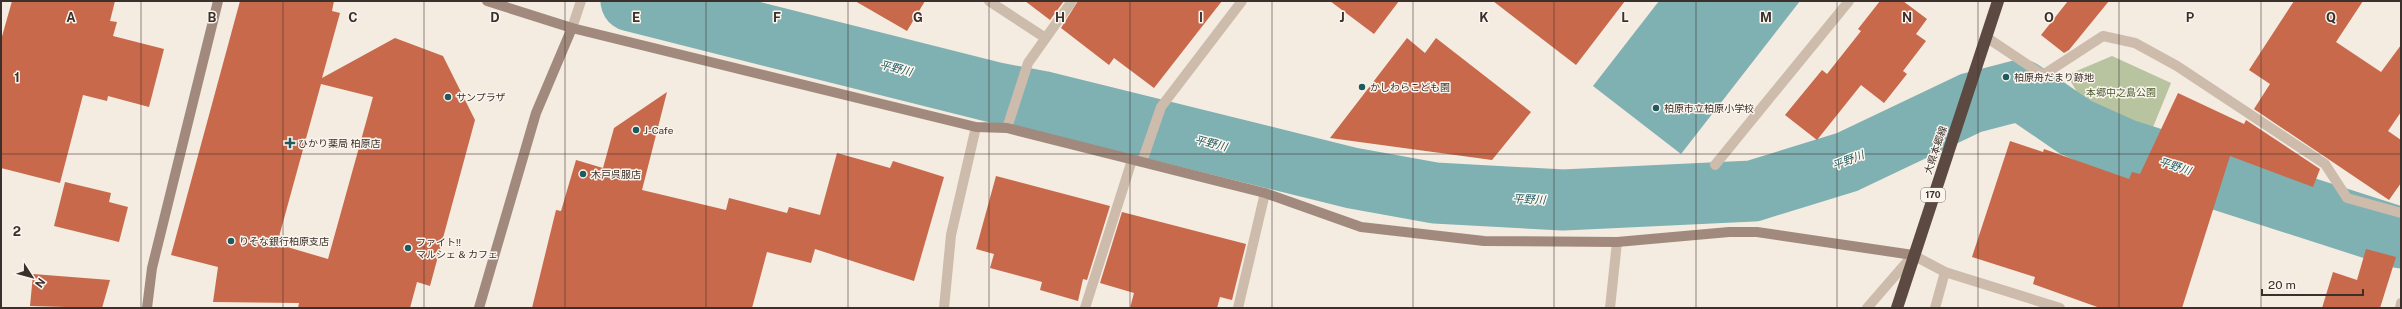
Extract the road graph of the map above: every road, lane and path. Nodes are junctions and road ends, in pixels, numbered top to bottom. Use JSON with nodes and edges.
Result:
{"nodes":[{"id":1,"x":218,"y":1,"type":"edge"},
{"id":2,"x":487,"y":1,"type":"edge"},
{"id":3,"x":581,"y":1,"type":"edge"},
{"id":4,"x":989,"y":1,"type":"edge"},
{"id":5,"x":1072,"y":1,"type":"edge"},
{"id":6,"x":1242,"y":1,"type":"edge"},
{"id":7,"x":1849,"y":1,"type":"edge"},
{"id":8,"x":1998,"y":1,"type":"edge"},
{"id":9,"x":572,"y":28,"type":"junction"},
{"id":10,"x":1044,"y":37,"type":"junction"},
{"id":11,"x":1986,"y":37,"type":"junction"},
{"id":12,"x":976,"y":127,"type":"junction"},
{"id":13,"x":1006,"y":128,"type":"junction"},
{"id":14,"x":1137,"y":161,"type":"junction"},
{"id":15,"x":1714,"y":165,"type":"dead end"},
{"id":16,"x":1265,"y":193,"type":"junction"},
{"id":17,"x":2401,"y":213,"type":"edge"},
{"id":18,"x":1617,"y":242,"type":"junction"},
{"id":19,"x":1913,"y":255,"type":"junction"},
{"id":20,"x":1945,"y":272,"type":"junction"},
{"id":21,"x":2401,"y":304,"type":"edge"},
{"id":22,"x":147,"y":308,"type":"edge"},
{"id":23,"x":479,"y":308,"type":"edge"},
{"id":24,"x":944,"y":308,"type":"edge"},
{"id":25,"x":1085,"y":308,"type":"edge"},
{"id":26,"x":1238,"y":308,"type":"edge"},
{"id":27,"x":1610,"y":308,"type":"edge"},
{"id":28,"x":1866,"y":308,"type":"edge"},
{"id":29,"x":1897,"y":308,"type":"edge"},
{"id":30,"x":1935,"y":308,"type":"edge"},
{"id":31,"x":2060,"y":308,"type":"edge"},
{"id":32,"x":2400,"y":308,"type":"edge"}],
"edges":[{"from":1,"to":22,"type":"street"},
{"from":2,"to":9,"type":"street"},
{"from":3,"to":9,"type":"street"},
{"from":4,"to":10,"type":"street"},
{"from":5,"to":10,"type":"street"},
{"from":6,"to":14,"type":"street"},
{"from":7,"to":15,"type":"street"},
{"from":8,"to":11,"type":"highway","name":"大県本郷線","number":"170"},
{"from":9,"to":12,"type":"street"},
{"from":9,"to":23,"type":"street"},
{"from":10,"to":13,"type":"street"},
{"from":11,"to":17,"type":"street"},
{"from":11,"to":19,"type":"highway","name":"大県本郷線","number":"170"},
{"from":12,"to":13,"type":"street"},
{"from":12,"to":24,"type":"street"},
{"from":13,"to":14,"type":"street"},
{"from":14,"to":16,"type":"street"},
{"from":14,"to":25,"type":"street"},
{"from":16,"to":18,"type":"street"},
{"from":16,"to":26,"type":"street"},
{"from":18,"to":19,"type":"street"},
{"from":18,"to":27,"type":"street"},
{"from":19,"to":20,"type":"street"},
{"from":19,"to":28,"type":"street"},
{"from":19,"to":29,"type":"highway","name":"大県本郷線","number":"170"},
{"from":20,"to":30,"type":"street"},
{"from":20,"to":31,"type":"street"},
{"from":21,"to":32,"type":"street"}]}
